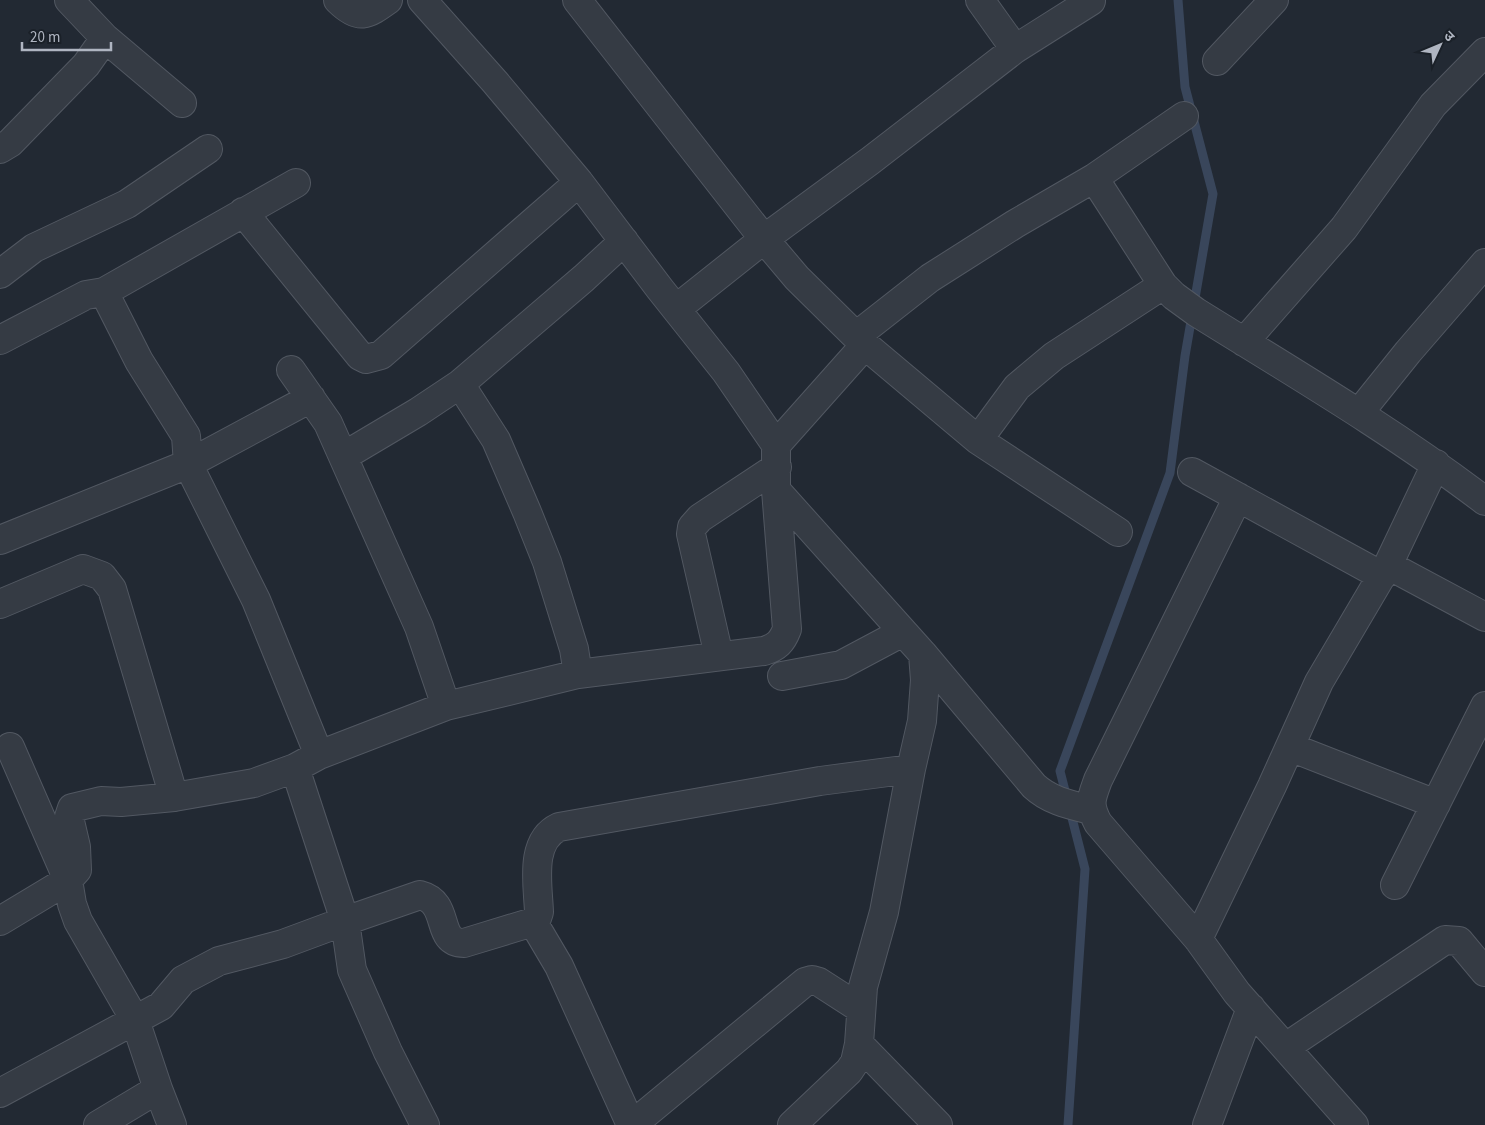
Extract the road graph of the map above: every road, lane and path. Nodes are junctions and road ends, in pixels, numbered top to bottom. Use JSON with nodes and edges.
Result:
{"nodes":[{"id":1,"x":69,"y":0,"type":"edge"},
{"id":2,"x":338,"y":0,"type":"edge"},
{"id":3,"x":388,"y":0,"type":"edge"},
{"id":4,"x":422,"y":0,"type":"edge"},
{"id":5,"x":577,"y":0,"type":"edge"},
{"id":6,"x":980,"y":0,"type":"edge"},
{"id":7,"x":1274,"y":0,"type":"edge"},
{"id":8,"x":1091,"y":1,"type":"dead end"},
{"id":9,"x":105,"y":38,"type":"junction"},
{"id":10,"x":1015,"y":49,"type":"junction"},
{"id":11,"x":1485,"y":52,"type":"edge"},
{"id":12,"x":1217,"y":61,"type":"dead end"},
{"id":13,"x":182,"y":103,"type":"dead end"},
{"id":14,"x":1184,"y":116,"type":"dead end"},
{"id":15,"x":208,"y":149,"type":"dead end"},
{"id":16,"x":0,"y":150,"type":"edge"},
{"id":17,"x":1094,"y":178,"type":"junction"},
{"id":18,"x":580,"y":182,"type":"junction"},
{"id":19,"x":296,"y":183,"type":"dead end"},
{"id":20,"x":243,"y":212,"type":"junction"},
{"id":21,"x":764,"y":239,"type":"junction"},
{"id":22,"x":624,"y":241,"type":"junction"},
{"id":23,"x":1485,"y":263,"type":"edge"},
{"id":24,"x":0,"y":274,"type":"edge"},
{"id":25,"x":104,"y":292,"type":"junction"},
{"id":26,"x":1178,"y":298,"type":"junction"},
{"id":27,"x":676,"y":309,"type":"junction"},
{"id":28,"x":0,"y":340,"type":"edge"},
{"id":29,"x":860,"y":340,"type":"junction"},
{"id":30,"x":1244,"y":342,"type":"junction"},
{"id":31,"x":291,"y":370,"type":"dead end"},
{"id":32,"x":460,"y":384,"type":"junction"},
{"id":33,"x":311,"y":398,"type":"junction"},
{"id":34,"x":1359,"y":413,"type":"junction"},
{"id":35,"x":978,"y":440,"type":"junction"},
{"id":36,"x":344,"y":456,"type":"junction"},
{"id":37,"x":188,"y":464,"type":"junction"},
{"id":38,"x":1436,"y":464,"type":"junction"},
{"id":39,"x":776,"y":467,"type":"junction"},
{"id":40,"x":1192,"y":472,"type":"dead end"},
{"id":41,"x":1238,"y":497,"type":"junction"},
{"id":42,"x":1485,"y":502,"type":"edge"},
{"id":43,"x":1118,"y":532,"type":"dead end"},
{"id":44,"x":0,"y":540,"type":"edge"},
{"id":45,"x":1385,"y":571,"type":"junction"},
{"id":46,"x":0,"y":604,"type":"edge"},
{"id":47,"x":1485,"y":617,"type":"edge"},
{"id":48,"x":903,"y":632,"type":"junction"},
{"id":49,"x":923,"y":654,"type":"junction"},
{"id":50,"x":719,"y":656,"type":"junction"},
{"id":51,"x":578,"y":674,"type":"junction"},
{"id":52,"x":782,"y":676,"type":"dead end"},
{"id":53,"x":446,"y":706,"type":"junction"},
{"id":54,"x":1485,"y":706,"type":"edge"},
{"id":55,"x":10,"y":747,"type":"dead end"},
{"id":56,"x":1290,"y":747,"type":"junction"},
{"id":57,"x":320,"y":755,"type":"junction"},
{"id":58,"x":294,"y":768,"type":"junction"},
{"id":59,"x":910,"y":769,"type":"junction"},
{"id":60,"x":174,"y":797,"type":"junction"},
{"id":61,"x":1436,"y":804,"type":"junction"},
{"id":62,"x":1092,"y":810,"type":"junction"},
{"id":63,"x":68,"y":880,"type":"junction"},
{"id":64,"x":1395,"y":885,"type":"dead end"},
{"id":65,"x":0,"y":921,"type":"edge"},
{"id":66,"x":345,"y":921,"type":"junction"},
{"id":67,"x":533,"y":922,"type":"junction"},
{"id":68,"x":1198,"y":939,"type":"junction"},
{"id":69,"x":1485,"y":972,"type":"edge"},
{"id":70,"x":861,"y":1008,"type":"junction"},
{"id":71,"x":1251,"y":1008,"type":"junction"},
{"id":72,"x":135,"y":1020,"type":"junction"},
{"id":73,"x":859,"y":1044,"type":"junction"},
{"id":74,"x":1286,"y":1047,"type":"junction"},
{"id":75,"x":158,"y":1089,"type":"junction"},
{"id":76,"x":0,"y":1093,"type":"edge"},
{"id":77,"x":1343,"y":1120,"type":"edge"},
{"id":78,"x":98,"y":1125,"type":"edge"},
{"id":79,"x":172,"y":1125,"type":"edge"},
{"id":80,"x":425,"y":1125,"type":"edge"},
{"id":81,"x":631,"y":1125,"type":"edge"},
{"id":82,"x":792,"y":1125,"type":"edge"},
{"id":83,"x":938,"y":1125,"type":"edge"},
{"id":84,"x":1208,"y":1125,"type":"edge"}],
"edges":[{"from":1,"to":9,"type":"street"},
{"from":2,"to":3,"type":"street"},
{"from":4,"to":18,"type":"street"},
{"from":5,"to":21,"type":"street"},
{"from":6,"to":10,"type":"street"},
{"from":7,"to":12,"type":"street"},
{"from":8,"to":10,"type":"street"},
{"from":9,"to":13,"type":"street"},
{"from":9,"to":16,"type":"street"},
{"from":10,"to":21,"type":"street"},
{"from":11,"to":30,"type":"street"},
{"from":14,"to":17,"type":"street"},
{"from":15,"to":24,"type":"street"},
{"from":17,"to":26,"type":"street"},
{"from":17,"to":29,"type":"street"},
{"from":18,"to":20,"type":"street"},
{"from":18,"to":22,"type":"street"},
{"from":19,"to":20,"type":"street"},
{"from":20,"to":25,"type":"street"},
{"from":21,"to":27,"type":"street"},
{"from":21,"to":29,"type":"street"},
{"from":22,"to":27,"type":"street"},
{"from":22,"to":32,"type":"street"},
{"from":23,"to":34,"type":"street"},
{"from":25,"to":28,"type":"street"},
{"from":25,"to":37,"type":"street"},
{"from":26,"to":30,"type":"street"},
{"from":26,"to":35,"type":"street"},
{"from":27,"to":39,"type":"street"},
{"from":29,"to":35,"type":"street"},
{"from":29,"to":39,"type":"street"},
{"from":30,"to":34,"type":"street"},
{"from":31,"to":33,"type":"street"},
{"from":32,"to":36,"type":"street"},
{"from":32,"to":51,"type":"street"},
{"from":33,"to":36,"type":"street"},
{"from":33,"to":37,"type":"street"},
{"from":34,"to":38,"type":"street"},
{"from":35,"to":43,"type":"street"},
{"from":36,"to":53,"type":"street"},
{"from":37,"to":44,"type":"street"},
{"from":37,"to":57,"type":"street"},
{"from":38,"to":42,"type":"street"},
{"from":38,"to":45,"type":"street"},
{"from":39,"to":48,"type":"street"},
{"from":39,"to":50,"type":"street"},
{"from":39,"to":50,"type":"street"},
{"from":40,"to":41,"type":"street"},
{"from":41,"to":45,"type":"street"},
{"from":41,"to":62,"type":"street"},
{"from":45,"to":47,"type":"street"},
{"from":45,"to":56,"type":"street"},
{"from":46,"to":60,"type":"street"},
{"from":48,"to":49,"type":"street"},
{"from":48,"to":52,"type":"street"},
{"from":49,"to":59,"type":"street"},
{"from":49,"to":62,"type":"street"},
{"from":50,"to":51,"type":"street"},
{"from":51,"to":53,"type":"street"},
{"from":53,"to":57,"type":"street"},
{"from":54,"to":61,"type":"street"},
{"from":55,"to":63,"type":"street"},
{"from":56,"to":61,"type":"street"},
{"from":56,"to":68,"type":"street"},
{"from":57,"to":58,"type":"street"},
{"from":58,"to":60,"type":"street"},
{"from":58,"to":66,"type":"street"},
{"from":59,"to":67,"type":"street"},
{"from":59,"to":70,"type":"street"},
{"from":60,"to":63,"type":"street"},
{"from":61,"to":64,"type":"street"},
{"from":62,"to":68,"type":"street"},
{"from":63,"to":65,"type":"street"},
{"from":63,"to":72,"type":"street"},
{"from":66,"to":67,"type":"street"},
{"from":66,"to":72,"type":"street"},
{"from":66,"to":80,"type":"street"},
{"from":67,"to":81,"type":"street"},
{"from":68,"to":71,"type":"street"},
{"from":69,"to":74,"type":"street"},
{"from":70,"to":73,"type":"street"},
{"from":70,"to":81,"type":"street"},
{"from":71,"to":74,"type":"street"},
{"from":71,"to":84,"type":"street"},
{"from":72,"to":75,"type":"street"},
{"from":72,"to":76,"type":"street"},
{"from":73,"to":82,"type":"street"},
{"from":73,"to":83,"type":"street"},
{"from":74,"to":77,"type":"street"},
{"from":75,"to":78,"type":"street"},
{"from":75,"to":79,"type":"street"}]}
